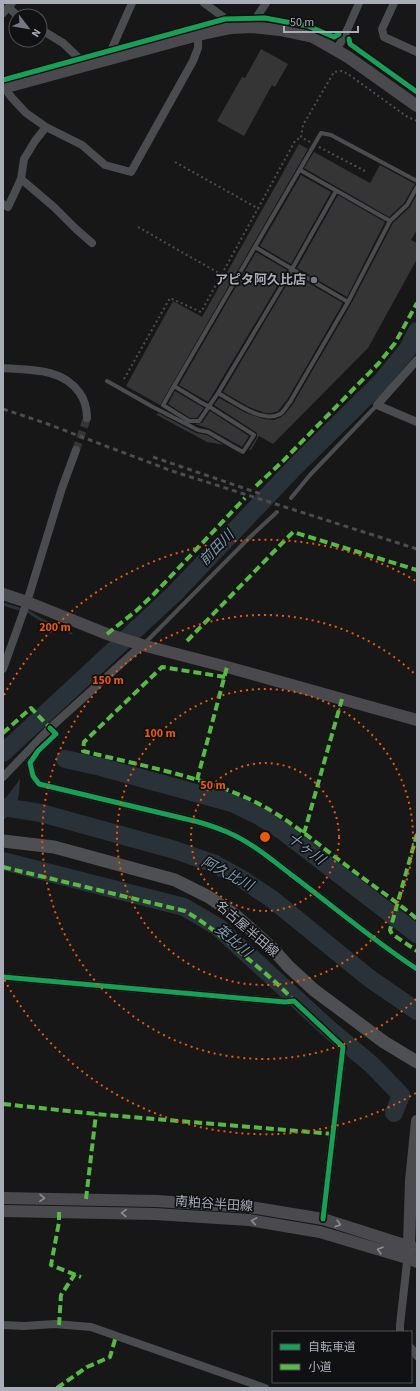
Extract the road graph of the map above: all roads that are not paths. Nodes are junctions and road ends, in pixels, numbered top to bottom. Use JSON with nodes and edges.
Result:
{"nodes":[{"id":1,"x":132,"y":3,"type":"edge"},
{"id":2,"x":204,"y":3,"type":"edge"},
{"id":3,"x":266,"y":3,"type":"edge"},
{"id":4,"x":358,"y":3,"type":"edge"},
{"id":5,"x":394,"y":3,"type":"edge"},
{"id":6,"x":252,"y":27,"type":"junction"},
{"id":7,"x":231,"y":28,"type":"junction"},
{"id":8,"x":48,"y":34,"type":"edge"},
{"id":9,"x":198,"y":35,"type":"junction"},
{"id":10,"x":336,"y":50,"type":"junction"},
{"id":11,"x":417,"y":52,"type":"edge"},
{"id":12,"x":116,"y":58,"type":"junction"},
{"id":13,"x":87,"y":66,"type":"junction"},
{"id":14,"x":4,"y":87,"type":"edge"},
{"id":15,"x":417,"y":106,"type":"edge"},
{"id":16,"x":46,"y":127,"type":"junction"},
{"id":17,"x":300,"y":170,"type":"junction"},
{"id":18,"x":21,"y":179,"type":"junction"},
{"id":19,"x":417,"y":181,"type":"edge"},
{"id":20,"x":417,"y":187,"type":"edge"},
{"id":21,"x":336,"y":190,"type":"junction"},
{"id":22,"x":3,"y":204,"type":"edge"},
{"id":23,"x":390,"y":221,"type":"junction"},
{"id":24,"x":92,"y":243,"type":"dead end"},
{"id":25,"x":255,"y":247,"type":"junction"},
{"id":26,"x":292,"y":269,"type":"junction"},
{"id":27,"x":348,"y":302,"type":"junction"},
{"id":28,"x":417,"y":360,"type":"edge"},
{"id":29,"x":3,"y":368,"type":"edge"},
{"id":30,"x":107,"y":381,"type":"dead end"},
{"id":31,"x":174,"y":386,"type":"junction"},
{"id":32,"x":218,"y":393,"type":"junction"},
{"id":33,"x":377,"y":405,"type":"junction"},
{"id":34,"x":87,"y":418,"type":"tunnel mouth"},
{"id":35,"x":417,"y":422,"type":"edge"},
{"id":36,"x":76,"y":450,"type":"tunnel mouth"},
{"id":37,"x":291,"y":498,"type":"dead end"},
{"id":38,"x":277,"y":512,"type":"dead end"},
{"id":39,"x":3,"y":594,"type":"edge"},
{"id":40,"x":27,"y":602,"type":"junction"},
{"id":41,"x":140,"y":645,"type":"junction"},
{"id":42,"x":3,"y":669,"type":"edge"},
{"id":43,"x":417,"y":720,"type":"edge"},
{"id":44,"x":50,"y":728,"type":"junction"},
{"id":45,"x":3,"y":777,"type":"edge"},
{"id":46,"x":3,"y":841,"type":"edge"},
{"id":47,"x":417,"y":969,"type":"edge"},
{"id":48,"x":3,"y":976,"type":"edge"},
{"id":49,"x":417,"y":1062,"type":"edge"},
{"id":50,"x":417,"y":1121,"type":"edge"},
{"id":51,"x":3,"y":1198,"type":"edge"},
{"id":52,"x":3,"y":1211,"type":"edge"},
{"id":53,"x":323,"y":1219,"type":"junction"},
{"id":54,"x":413,"y":1247,"type":"edge"},
{"id":55,"x":412,"y":1260,"type":"edge"},
{"id":56,"x":3,"y":1325,"type":"edge"},
{"id":57,"x":400,"y":1331,"type":"edge"},
{"id":58,"x":265,"y":1388,"type":"edge"}],
"edges":[{"from":1,"to":12,"type":"street"},
{"from":2,"to":7,"type":"street"},
{"from":3,"to":6,"type":"street"},
{"from":4,"to":10,"type":"street"},
{"from":5,"to":11,"type":"street"},
{"from":6,"to":7,"type":"main road"},
{"from":6,"to":10,"type":"main road"},
{"from":7,"to":9,"type":"main road"},
{"from":8,"to":13,"type":"street"},
{"from":9,"to":12,"type":"main road"},
{"from":9,"to":16,"type":"street"},
{"from":10,"to":15,"type":"main road"},
{"from":12,"to":13,"type":"main road"},
{"from":13,"to":14,"type":"main road"},
{"from":14,"to":16,"type":"street"},
{"from":16,"to":18,"type":"street"},
{"from":17,"to":19,"type":"lane"},
{"from":17,"to":21,"type":"lane"},
{"from":17,"to":25,"type":"lane"},
{"from":18,"to":22,"type":"street"},
{"from":18,"to":24,"type":"street"},
{"from":20,"to":23,"type":"lane"},
{"from":21,"to":23,"type":"lane"},
{"from":21,"to":26,"type":"lane"},
{"from":23,"to":27,"type":"lane"},
{"from":25,"to":26,"type":"lane"},
{"from":25,"to":31,"type":"lane"},
{"from":26,"to":27,"type":"lane"},
{"from":26,"to":32,"type":"lane"},
{"from":27,"to":32,"type":"lane"},
{"from":28,"to":33,"type":"street"},
{"from":29,"to":34,"type":"street"},
{"from":30,"to":31,"type":"lane","bridge":true},
{"from":31,"to":32,"type":"lane"},
{"from":33,"to":35,"type":"street"},
{"from":33,"to":37,"type":"lane"},
{"from":36,"to":40,"type":"street"},
{"from":38,"to":41,"type":"lane"},
{"from":39,"to":40,"type":"main road"},
{"from":40,"to":41,"type":"main road"},
{"from":40,"to":42,"type":"street"},
{"from":41,"to":43,"type":"main road"},
{"from":41,"to":44,"type":"street"},
{"from":44,"to":45,"type":"street"},
{"from":44,"to":47,"type":"street"},
{"from":46,"to":49,"type":"main road","name":"名古屋半田線"},
{"from":48,"to":53,"type":"street"},
{"from":50,"to":54,"type":"main road"},
{"from":51,"to":53,"type":"main road","name":"南粕谷半田線","one_way":true},
{"from":55,"to":52,"type":"main road","name":"南粕谷半田線","one_way":true},
{"from":53,"to":54,"type":"main road","name":"南粕谷半田線","one_way":true},
{"from":54,"to":55,"type":"street"},
{"from":55,"to":57,"type":"street"},
{"from":56,"to":58,"type":"street"}]}
